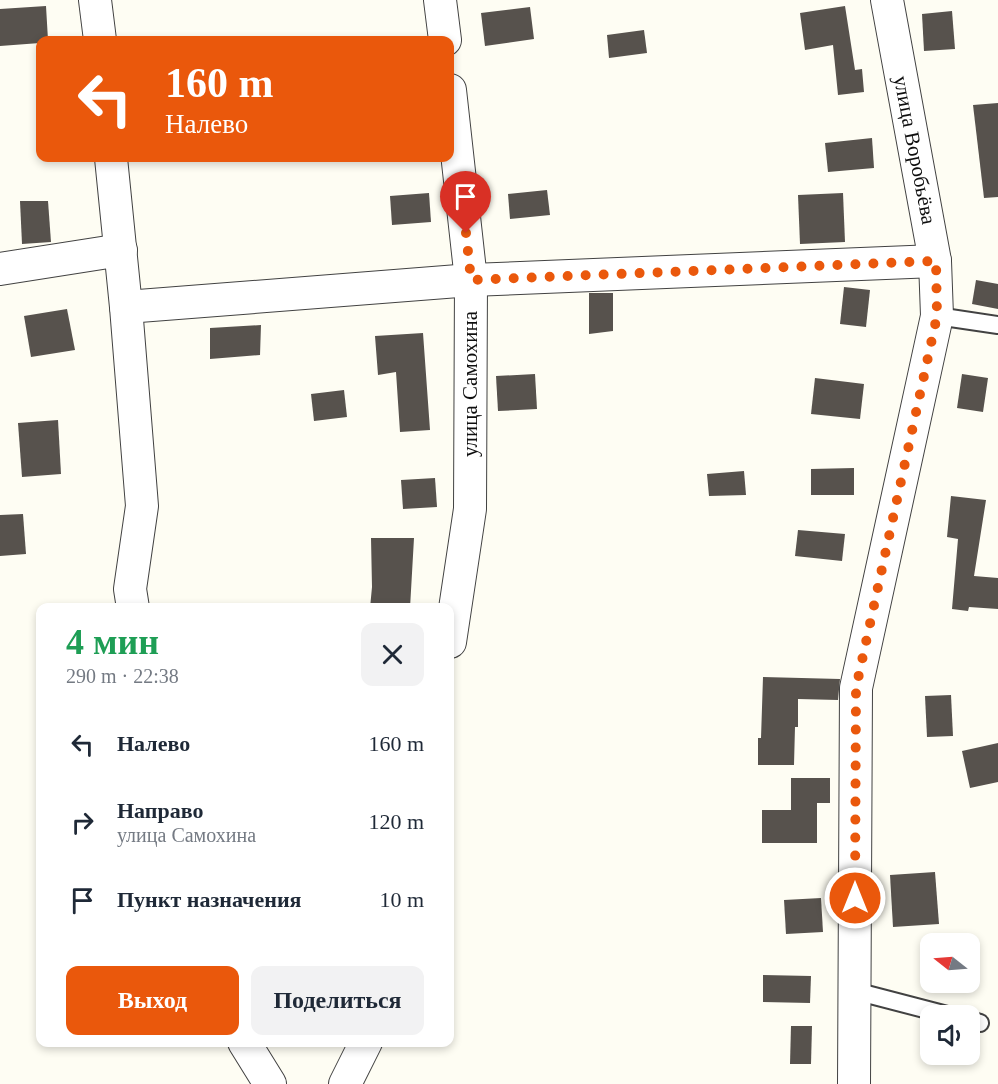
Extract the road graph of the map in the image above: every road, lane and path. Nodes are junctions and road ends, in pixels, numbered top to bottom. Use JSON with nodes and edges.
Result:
{"nodes":[{"id":1,"x":95,"y":0,"type":"edge"},
{"id":2,"x":440,"y":0,"type":"edge"},
{"id":3,"x":886,"y":0,"type":"edge"},
{"id":4,"x":100,"y":36,"type":"edge"},
{"id":5,"x":444,"y":36,"type":"edge"},
{"id":6,"x":454,"y":126,"type":"edge"},
{"id":7,"x":111,"y":162,"type":"edge"},
{"id":8,"x":121,"y":250,"type":"junction"},
{"id":9,"x":936,"y":261,"type":"junction"},
{"id":10,"x":0,"y":269,"type":"edge"},
{"id":11,"x":471,"y":280,"type":"junction"},
{"id":12,"x":126,"y":307,"type":"junction"},
{"id":13,"x":937,"y":316,"type":"junction"},
{"id":14,"x":998,"y":325,"type":"edge"},
{"id":15,"x":132,"y":603,"type":"edge"},
{"id":16,"x":454,"y":615,"type":"edge"},
{"id":17,"x":855,"y":991,"type":"junction"},
{"id":18,"x":920,"y":1008,"type":"edge"},
{"id":19,"x":247,"y":1047,"type":"edge"},
{"id":20,"x":364,"y":1047,"type":"edge"},
{"id":21,"x":270,"y":1084,"type":"edge"},
{"id":22,"x":345,"y":1084,"type":"edge"},
{"id":23,"x":854,"y":1084,"type":"edge"}],
"edges":[{"from":1,"to":4,"type":"street"},
{"from":2,"to":5,"type":"street"},
{"from":3,"to":9,"type":"street","name":"улица Воробьёва"},
{"from":6,"to":11,"type":"street","name":"улица Самохина"},
{"from":7,"to":8,"type":"street"},
{"from":8,"to":10,"type":"street"},
{"from":8,"to":12,"type":"street"},
{"from":9,"to":11,"type":"street"},
{"from":9,"to":13,"type":"street","name":"улица Воробьёва"},
{"from":11,"to":12,"type":"street"},
{"from":11,"to":16,"type":"street","name":"улица Самохина"},
{"from":12,"to":15,"type":"street"},
{"from":13,"to":14,"type":"lane"},
{"from":13,"to":17,"type":"street","name":"улица Воробьёва"},
{"from":17,"to":18,"type":"lane"},
{"from":17,"to":23,"type":"street","name":"улица Воробьёва"},
{"from":19,"to":21,"type":"street"},
{"from":20,"to":22,"type":"street"}]}
